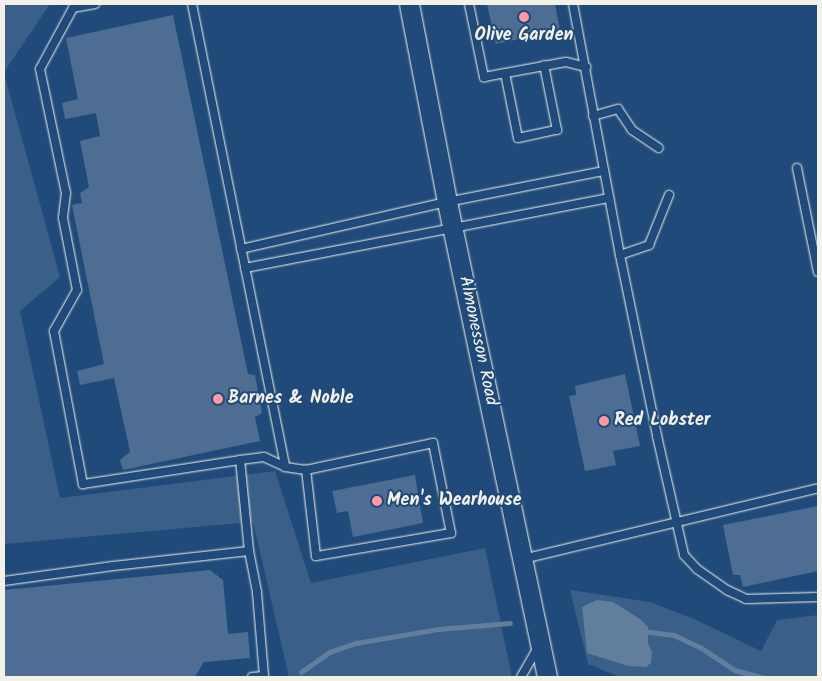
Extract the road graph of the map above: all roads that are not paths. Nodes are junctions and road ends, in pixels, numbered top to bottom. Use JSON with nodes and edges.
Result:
{"nodes":[{"id":1,"x":94,"y":4,"type":"edge"},
{"id":2,"x":192,"y":4,"type":"edge"},
{"id":3,"x":409,"y":4,"type":"edge"},
{"id":4,"x":469,"y":4,"type":"edge"},
{"id":5,"x":573,"y":4,"type":"edge"},
{"id":6,"x":544,"y":65,"type":"junction"},
{"id":7,"x":586,"y":67,"type":"junction"},
{"id":8,"x":505,"y":73,"type":"junction"},
{"id":9,"x":594,"y":116,"type":"junction"},
{"id":10,"x":659,"y":148,"type":"dead end"},
{"id":11,"x":797,"y":168,"type":"dead end"},
{"id":12,"x":604,"y":171,"type":"junction"},
{"id":13,"x":669,"y":195,"type":"dead end"},
{"id":14,"x":609,"y":198,"type":"junction"},
{"id":15,"x":447,"y":202,"type":"junction"},
{"id":16,"x":454,"y":227,"type":"junction"},
{"id":17,"x":241,"y":248,"type":"junction"},
{"id":18,"x":620,"y":254,"type":"junction"},
{"id":19,"x":245,"y":268,"type":"junction"},
{"id":20,"x":818,"y":272,"type":"edge"},
{"id":21,"x":240,"y":460,"type":"junction"},
{"id":22,"x":285,"y":467,"type":"junction"},
{"id":23,"x":306,"y":470,"type":"junction"},
{"id":24,"x":818,"y":488,"type":"edge"},
{"id":25,"x":676,"y":522,"type":"junction"},
{"id":26,"x":249,"y":551,"type":"junction"},
{"id":27,"x":523,"y":559,"type":"junction"},
{"id":28,"x":4,"y":581,"type":"edge"},
{"id":29,"x":818,"y":597,"type":"edge"},
{"id":30,"x":540,"y":644,"type":"junction"},
{"id":31,"x":252,"y":677,"type":"edge"},
{"id":32,"x":265,"y":677,"type":"edge"},
{"id":33,"x":521,"y":677,"type":"edge"},
{"id":34,"x":547,"y":677,"type":"edge"}],
"edges":[{"from":1,"to":21,"type":"lane"},
{"from":2,"to":17,"type":"lane"},
{"from":3,"to":15,"type":"street","name":"Almonesson Road"},
{"from":4,"to":8,"type":"lane"},
{"from":5,"to":7,"type":"lane"},
{"from":6,"to":7,"type":"lane"},
{"from":6,"to":8,"type":"lane"},
{"from":6,"to":8,"type":"lane"},
{"from":7,"to":9,"type":"lane"},
{"from":9,"to":10,"type":"lane"},
{"from":9,"to":12,"type":"lane"},
{"from":11,"to":20,"type":"lane"},
{"from":12,"to":14,"type":"lane"},
{"from":12,"to":15,"type":"lane"},
{"from":13,"to":18,"type":"lane"},
{"from":14,"to":16,"type":"lane"},
{"from":14,"to":18,"type":"lane"},
{"from":15,"to":16,"type":"street","name":"Almonesson Road"},
{"from":15,"to":17,"type":"lane"},
{"from":16,"to":19,"type":"lane"},
{"from":16,"to":27,"type":"street","name":"Almonesson Road"},
{"from":17,"to":19,"type":"lane"},
{"from":18,"to":25,"type":"lane"},
{"from":19,"to":22,"type":"lane"},
{"from":21,"to":22,"type":"lane"},
{"from":21,"to":26,"type":"lane"},
{"from":22,"to":23,"type":"lane"},
{"from":23,"to":23,"type":"lane"},
{"from":24,"to":25,"type":"lane"},
{"from":25,"to":27,"type":"lane"},
{"from":25,"to":29,"type":"lane"},
{"from":26,"to":28,"type":"lane"},
{"from":26,"to":32,"type":"lane"},
{"from":27,"to":30,"type":"street","name":"Almonesson Road"},
{"from":30,"to":33,"type":"lane"},
{"from":30,"to":34,"type":"street","name":"Almonesson Road"},
{"from":31,"to":32,"type":"lane"}]}
